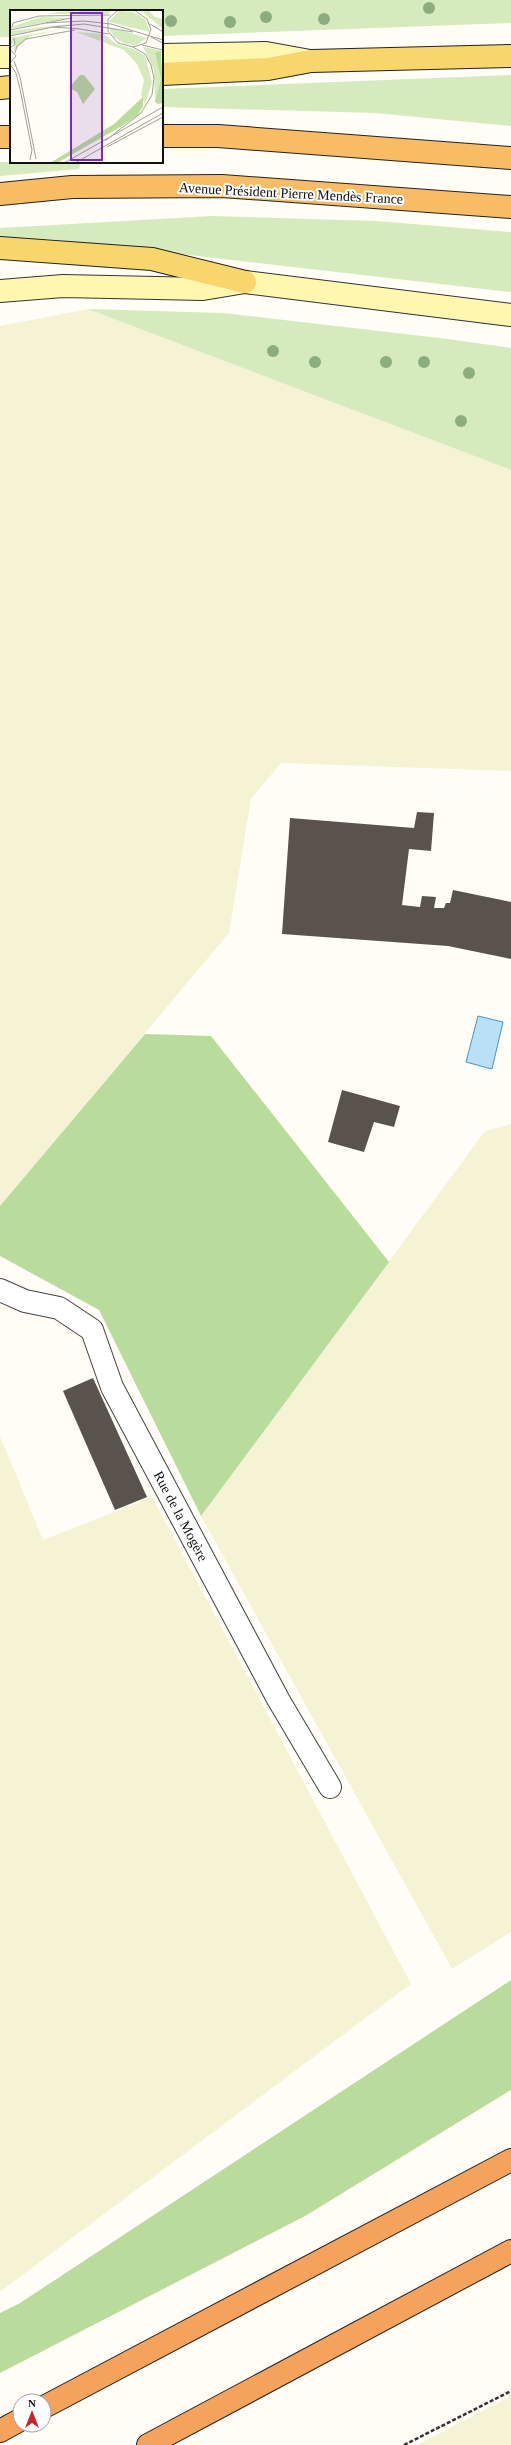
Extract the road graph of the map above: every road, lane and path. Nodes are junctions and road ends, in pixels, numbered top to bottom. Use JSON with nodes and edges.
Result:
{"nodes":[{"id":1,"x":163,"y":54,"type":"edge"},
{"id":2,"x":511,"y":56,"type":"edge"},
{"id":3,"x":0,"y":57,"type":"edge"},
{"id":4,"x":10,"y":58,"type":"edge"},
{"id":5,"x":311,"y":61,"type":"junction"},
{"id":6,"x":163,"y":74,"type":"edge"},
{"id":7,"x":10,"y":87,"type":"edge"},
{"id":8,"x":0,"y":88,"type":"edge"},
{"id":9,"x":163,"y":136,"type":"edge"},
{"id":10,"x":511,"y":158,"type":"edge"},
{"id":11,"x":0,"y":194,"type":"edge"},
{"id":12,"x":511,"y":207,"type":"edge"},
{"id":13,"x":0,"y":248,"type":"edge"},
{"id":14,"x":245,"y":282,"type":"junction"},
{"id":15,"x":0,"y":291,"type":"edge"},
{"id":16,"x":511,"y":315,"type":"edge"},
{"id":17,"x":0,"y":1290,"type":"edge"},
{"id":18,"x":330,"y":1787,"type":"dead end"},
{"id":19,"x":511,"y":2160,"type":"edge"},
{"id":20,"x":511,"y":2252,"type":"edge"},
{"id":21,"x":511,"y":2391,"type":"edge"},
{"id":22,"x":52,"y":2404,"type":"edge"},
{"id":23,"x":12,"y":2424,"type":"edge"},
{"id":24,"x":0,"y":2431,"type":"edge"},
{"id":25,"x":148,"y":2445,"type":"edge"},
{"id":26,"x":404,"y":2445,"type":"edge"}],
"edges":[{"from":1,"to":5,"type":"main road"},
{"from":2,"to":5,"type":"main road"},
{"from":3,"to":4,"type":"main road"},
{"from":5,"to":6,"type":"main road"},
{"from":7,"to":8,"type":"main road"},
{"from":9,"to":10,"type":"highway"},
{"from":11,"to":12,"type":"highway","name":"Avenue Président Pierre Mendès France"},
{"from":13,"to":14,"type":"main road"},
{"from":14,"to":15,"type":"main road"},
{"from":14,"to":16,"type":"main road"},
{"from":17,"to":18,"type":"street","name":"Rue de la Mogère"},
{"from":19,"to":22,"type":"highway"},
{"from":20,"to":25,"type":"highway"},
{"from":21,"to":26,"type":"path"},
{"from":23,"to":24,"type":"highway"}]}
